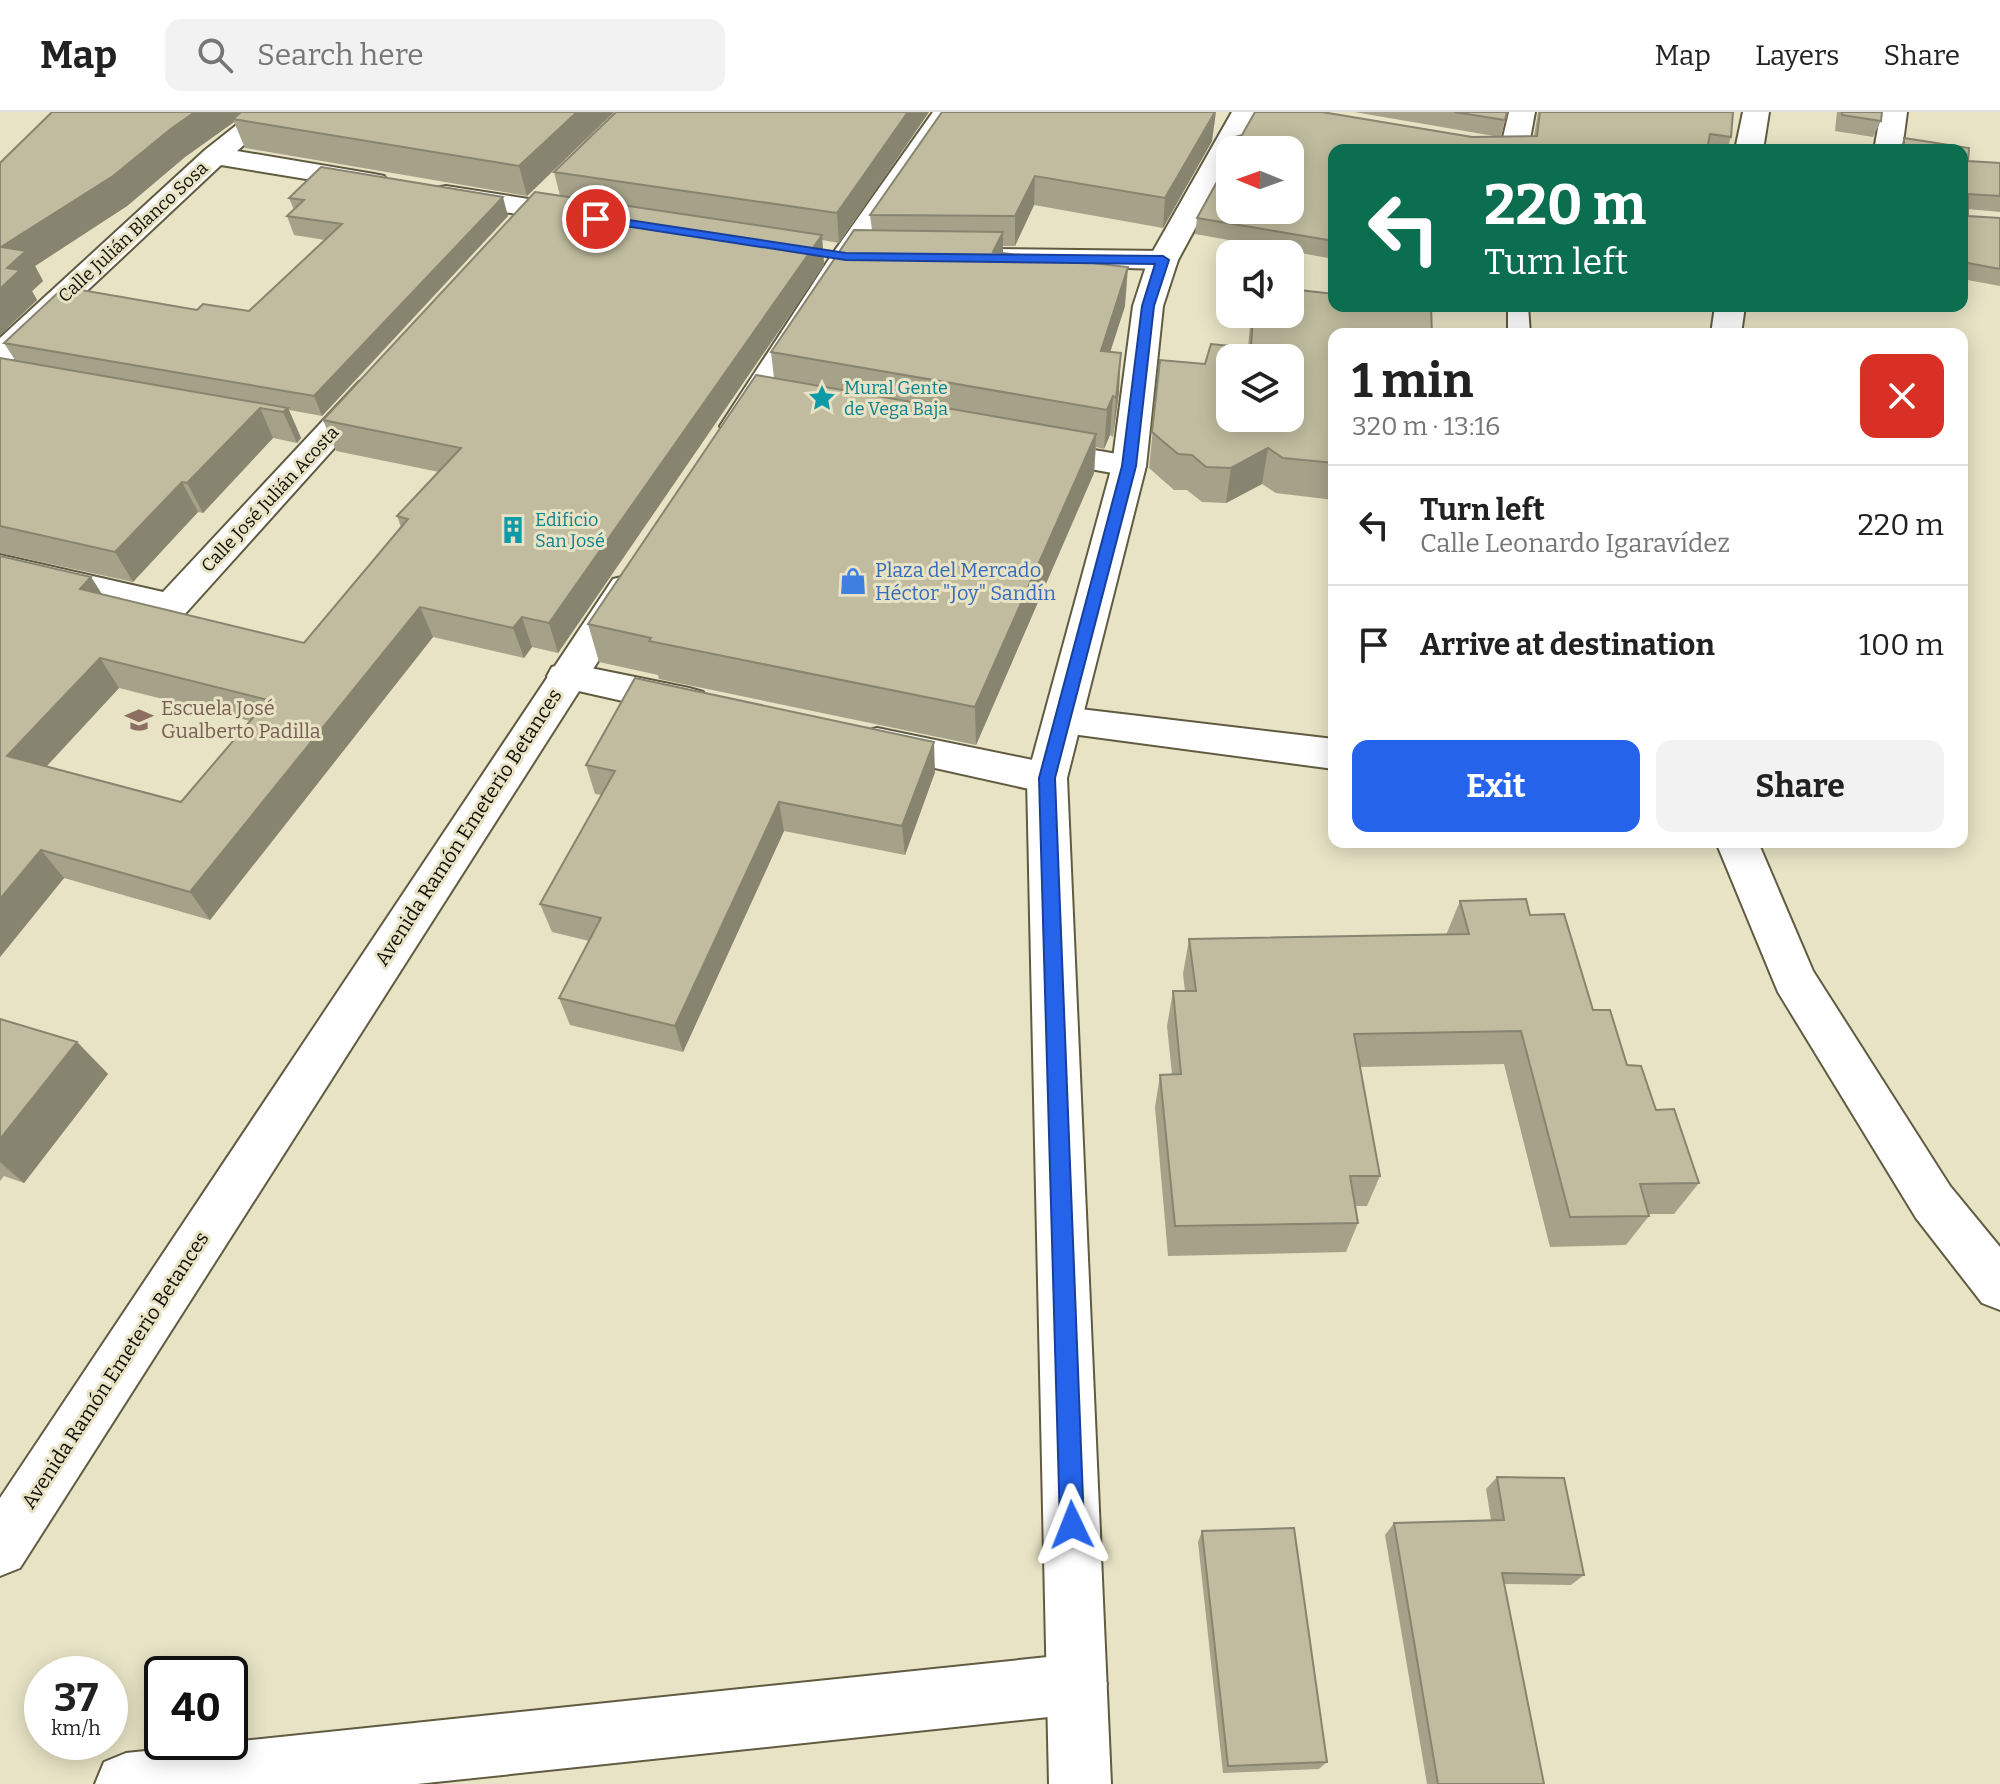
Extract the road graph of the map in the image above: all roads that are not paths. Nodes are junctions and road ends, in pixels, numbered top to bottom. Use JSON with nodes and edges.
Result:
{"nodes":[{"id":1,"x":269,"y":112,"type":"edge"},
{"id":2,"x":946,"y":112,"type":"edge"},
{"id":3,"x":1245,"y":112,"type":"edge"},
{"id":4,"x":1522,"y":112,"type":"edge"},
{"id":5,"x":1756,"y":112,"type":"edge"},
{"id":6,"x":1894,"y":112,"type":"edge"},
{"id":7,"x":1515,"y":144,"type":"edge"},
{"id":8,"x":1750,"y":144,"type":"edge"},
{"id":9,"x":1889,"y":144,"type":"edge"},
{"id":10,"x":215,"y":156,"type":"junction"},
{"id":11,"x":545,"y":198,"type":"junction"},
{"id":12,"x":612,"y":221,"type":"edge"},
{"id":13,"x":513,"y":232,"type":"edge"},
{"id":14,"x":963,"y":258,"type":"edge"},
{"id":15,"x":1163,"y":260,"type":"junction"},
{"id":16,"x":5,"y":367,"type":"edge"},
{"id":17,"x":386,"y":373,"type":"edge"},
{"id":18,"x":1004,"y":444,"type":"edge"},
{"id":19,"x":720,"y":449,"type":"edge"},
{"id":20,"x":1129,"y":466,"type":"junction"},
{"id":21,"x":645,"y":559,"type":"edge"},
{"id":22,"x":0,"y":567,"type":"edge"},
{"id":23,"x":566,"y":676,"type":"junction"},
{"id":24,"x":723,"y":709,"type":"edge"},
{"id":25,"x":1063,"y":721,"type":"junction"},
{"id":26,"x":848,"y":736,"type":"edge"},
{"id":27,"x":1328,"y":753,"type":"edge"},
{"id":28,"x":1047,"y":778,"type":"junction"},
{"id":29,"x":1739,"y":848,"type":"edge"},
{"id":30,"x":2000,"y":1286,"type":"edge"},
{"id":31,"x":0,"y":1548,"type":"edge"},
{"id":32,"x":1077,"y":1684,"type":"junction"},
{"id":33,"x":126,"y":1784,"type":"edge"},
{"id":34,"x":1080,"y":1784,"type":"edge"}],
"edges":[{"from":1,"to":10,"type":"street","name":"Calle Julián Blanco Sosa"},
{"from":2,"to":19,"type":"street"},
{"from":3,"to":15,"type":"street"},
{"from":4,"to":7,"type":"street"},
{"from":5,"to":8,"type":"street"},
{"from":6,"to":9,"type":"street"},
{"from":10,"to":11,"type":"street"},
{"from":10,"to":16,"type":"street","name":"Calle Julián Blanco Sosa"},
{"from":11,"to":12,"type":"street"},
{"from":11,"to":13,"type":"street"},
{"from":14,"to":15,"type":"street"},
{"from":15,"to":20,"type":"street"},
{"from":17,"to":22,"type":"street","name":"Calle José Julián Acosta"},
{"from":18,"to":20,"type":"street"},
{"from":20,"to":25,"type":"street"},
{"from":21,"to":23,"type":"street","name":"Avenida Ramón Emeterio Betances"},
{"from":23,"to":24,"type":"street"},
{"from":23,"to":31,"type":"street","name":"Avenida Ramón Emeterio Betances"},
{"from":25,"to":27,"type":"street"},
{"from":25,"to":28,"type":"street"},
{"from":26,"to":28,"type":"street"},
{"from":28,"to":32,"type":"street"},
{"from":29,"to":30,"type":"street"},
{"from":32,"to":33,"type":"street"},
{"from":32,"to":34,"type":"street"}]}
